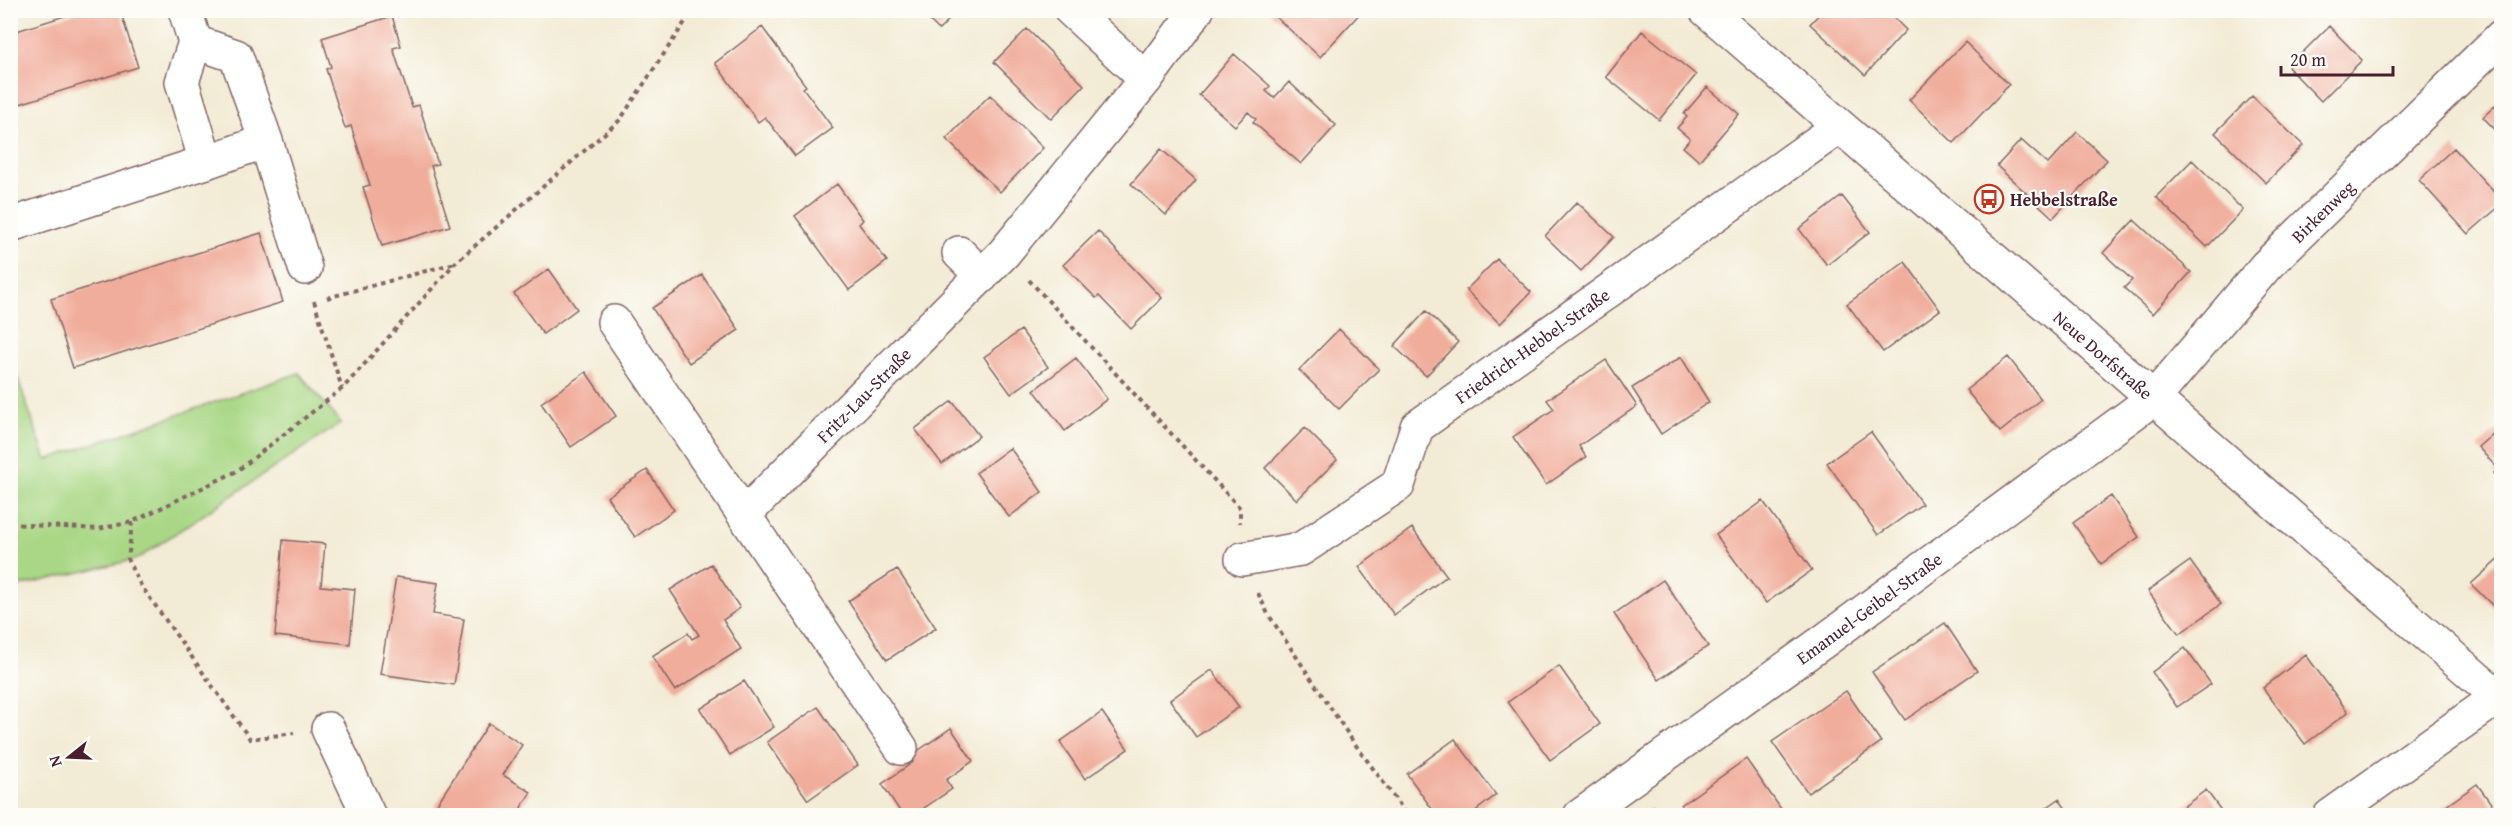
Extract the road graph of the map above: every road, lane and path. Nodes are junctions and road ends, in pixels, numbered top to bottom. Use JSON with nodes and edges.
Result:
{"nodes":[{"id":1,"x":184,"y":10,"type":"edge"},
{"id":2,"x":693,"y":10,"type":"edge"},
{"id":3,"x":1071,"y":10,"type":"edge"},
{"id":4,"x":1197,"y":10,"type":"edge"},
{"id":5,"x":1706,"y":10,"type":"edge"},
{"id":6,"x":2502,"y":36,"type":"edge"},
{"id":7,"x":195,"y":42,"type":"junction"},
{"id":8,"x":1146,"y":79,"type":"junction"},
{"id":9,"x":1839,"y":127,"type":"junction"},
{"id":10,"x":266,"y":141,"type":"junction"},
{"id":11,"x":206,"y":162,"type":"junction"},
{"id":12,"x":10,"y":225,"type":"edge"},
{"id":13,"x":959,"y":253,"type":"dead end"},
{"id":14,"x":1004,"y":253,"type":"junction"},
{"id":15,"x":455,"y":263,"type":"junction"},
{"id":16,"x":305,"y":268,"type":"joint"},
{"id":17,"x":982,"y":276,"type":"junction"},
{"id":18,"x":314,"y":301,"type":"junction"},
{"id":19,"x":614,"y":321,"type":"dead end"},
{"id":20,"x":343,"y":388,"type":"junction"},
{"id":21,"x":2154,"y":398,"type":"junction"},
{"id":22,"x":746,"y":514,"type":"junction"},
{"id":23,"x":132,"y":522,"type":"junction"},
{"id":24,"x":10,"y":524,"type":"edge"},
{"id":25,"x":1242,"y":559,"type":"junction"},
{"id":26,"x":2500,"y":698,"type":"edge"},
{"id":27,"x":328,"y":729,"type":"joint"},
{"id":28,"x":901,"y":748,"type":"dead end"},
{"id":29,"x":369,"y":816,"type":"edge"},
{"id":30,"x":1408,"y":816,"type":"edge"},
{"id":31,"x":1580,"y":816,"type":"edge"},
{"id":32,"x":2330,"y":816,"type":"edge"}],
"edges":[{"from":1,"to":7,"type":"street"},
{"from":2,"to":15,"type":"path"},
{"from":3,"to":8,"type":"street"},
{"from":4,"to":8,"type":"street","name":"Fritz-Lau-Straße"},
{"from":5,"to":9,"type":"street","name":"Neue Dorfstraße"},
{"from":6,"to":21,"type":"street","name":"Birkenweg"},
{"from":7,"to":10,"type":"street"},
{"from":7,"to":11,"type":"street"},
{"from":8,"to":14,"type":"street","name":"Fritz-Lau-Straße"},
{"from":9,"to":21,"type":"street","name":"Neue Dorfstraße"},
{"from":9,"to":25,"type":"street","name":"Friedrich-Hebbel-Straße"},
{"from":10,"to":11,"type":"street"},
{"from":10,"to":16,"type":"street"},
{"from":11,"to":12,"type":"street"},
{"from":13,"to":17,"type":"street"},
{"from":14,"to":17,"type":"street","name":"Fritz-Lau-Straße"},
{"from":14,"to":25,"type":"path"},
{"from":15,"to":18,"type":"path"},
{"from":15,"to":20,"type":"path"},
{"from":16,"to":18,"type":"path"},
{"from":17,"to":22,"type":"street","name":"Fritz-Lau-Straße"},
{"from":18,"to":20,"type":"path"},
{"from":19,"to":22,"type":"street"},
{"from":20,"to":23,"type":"path"},
{"from":21,"to":26,"type":"street","name":"Neue Dorfstraße"},
{"from":21,"to":31,"type":"street","name":"Emanuel-Geibel-Straße"},
{"from":22,"to":28,"type":"street"},
{"from":23,"to":24,"type":"path"},
{"from":23,"to":27,"type":"path"},
{"from":25,"to":30,"type":"path"},
{"from":26,"to":32,"type":"street"},
{"from":27,"to":29,"type":"street"}]}
